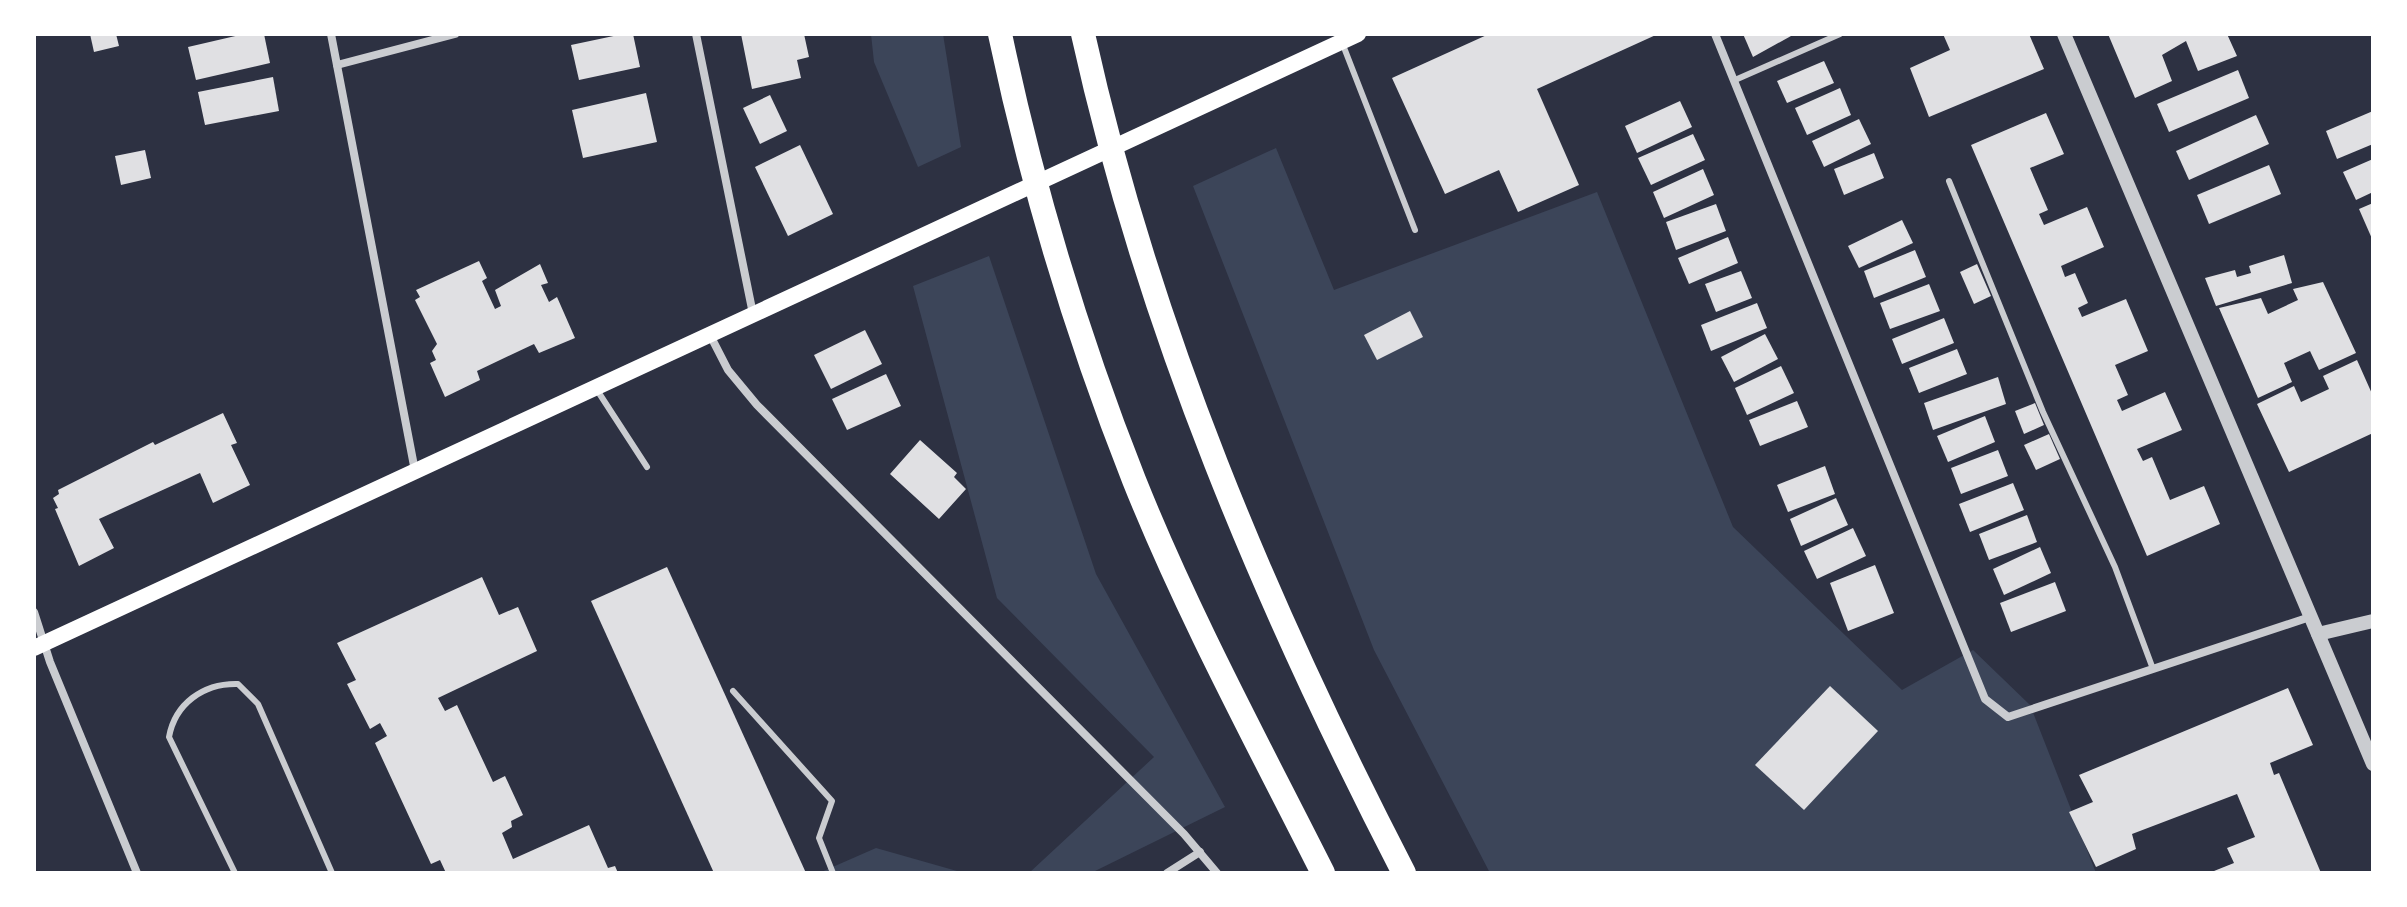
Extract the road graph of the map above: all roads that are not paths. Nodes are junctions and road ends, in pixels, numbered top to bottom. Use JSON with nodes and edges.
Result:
{"nodes":[{"id":1,"x":331,"y":34,"type":"edge"},
{"id":2,"x":455,"y":34,"type":"edge"},
{"id":3,"x":696,"y":34,"type":"edge"},
{"id":4,"x":1000,"y":34,"type":"edge"},
{"id":5,"x":1083,"y":34,"type":"edge"},
{"id":6,"x":1358,"y":34,"type":"edge"},
{"id":7,"x":1715,"y":34,"type":"edge"},
{"id":8,"x":1840,"y":34,"type":"edge"},
{"id":9,"x":2064,"y":34,"type":"edge"},
{"id":10,"x":1340,"y":38,"type":"edge"},
{"id":11,"x":337,"y":65,"type":"junction"},
{"id":12,"x":1735,"y":80,"type":"junction"},
{"id":13,"x":1949,"y":181,"type":"dead end"},
{"id":14,"x":1415,"y":230,"type":"dead end"},
{"id":15,"x":753,"y":314,"type":"junction"},
{"id":16,"x":710,"y":334,"type":"junction"},
{"id":17,"x":595,"y":387,"type":"junction"},
{"id":18,"x":647,"y":467,"type":"dead end"},
{"id":19,"x":415,"y":471,"type":"junction"},
{"id":20,"x":34,"y":612,"type":"edge"},
{"id":21,"x":2310,"y":617,"type":"junction"},
{"id":22,"x":2373,"y":621,"type":"edge"},
{"id":23,"x":2318,"y":634,"type":"junction"},
{"id":24,"x":39,"y":646,"type":"edge"},
{"id":25,"x":2153,"y":669,"type":"junction"},
{"id":26,"x":733,"y":691,"type":"dead end"},
{"id":27,"x":2373,"y":764,"type":"edge"},
{"id":28,"x":1200,"y":852,"type":"junction"},
{"id":29,"x":137,"y":873,"type":"edge"},
{"id":30,"x":235,"y":873,"type":"edge"},
{"id":31,"x":332,"y":873,"type":"edge"},
{"id":32,"x":833,"y":873,"type":"edge"},
{"id":33,"x":1167,"y":873,"type":"edge"},
{"id":34,"x":1217,"y":873,"type":"edge"},
{"id":35,"x":1323,"y":873,"type":"edge"},
{"id":36,"x":1404,"y":873,"type":"edge"}],
"edges":[{"from":1,"to":11,"type":"street"},
{"from":2,"to":11,"type":"street"},
{"from":3,"to":15,"type":"street"},
{"from":4,"to":35,"type":"highway"},
{"from":5,"to":36,"type":"highway"},
{"from":6,"to":10,"type":"main road"},
{"from":7,"to":12,"type":"street"},
{"from":8,"to":12,"type":"lane"},
{"from":9,"to":21,"type":"street"},
{"from":10,"to":14,"type":"lane"},
{"from":10,"to":15,"type":"main road"},
{"from":11,"to":19,"type":"street"},
{"from":12,"to":25,"type":"street"},
{"from":13,"to":25,"type":"lane"},
{"from":15,"to":16,"type":"main road"},
{"from":16,"to":17,"type":"main road"},
{"from":16,"to":28,"type":"street"},
{"from":17,"to":18,"type":"lane"},
{"from":17,"to":19,"type":"main road"},
{"from":19,"to":24,"type":"main road"},
{"from":20,"to":24,"type":"street"},
{"from":21,"to":23,"type":"street"},
{"from":21,"to":25,"type":"street"},
{"from":22,"to":23,"type":"street"},
{"from":23,"to":27,"type":"street"},
{"from":24,"to":29,"type":"street"},
{"from":26,"to":32,"type":"lane"},
{"from":28,"to":33,"type":"street"},
{"from":28,"to":34,"type":"street"},
{"from":30,"to":31,"type":"lane"}]}
